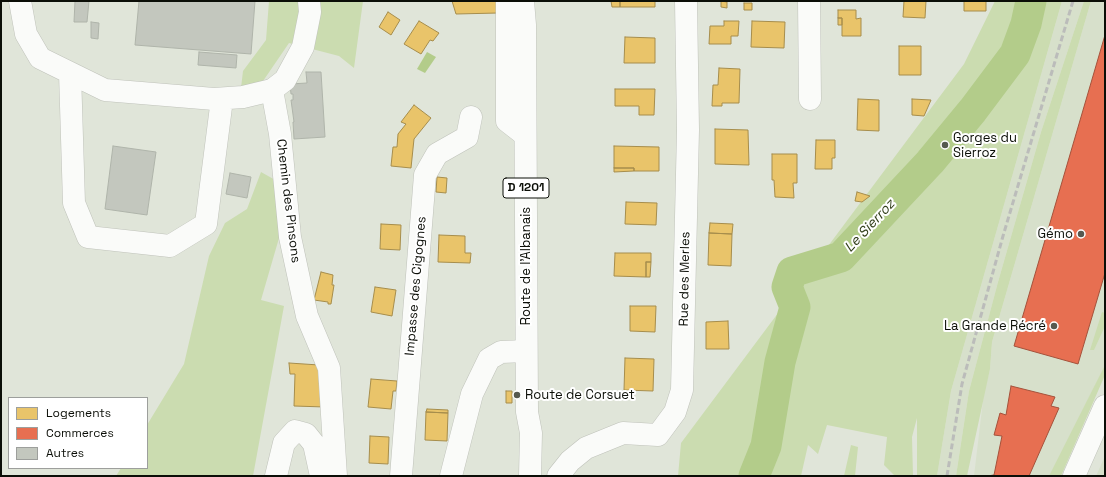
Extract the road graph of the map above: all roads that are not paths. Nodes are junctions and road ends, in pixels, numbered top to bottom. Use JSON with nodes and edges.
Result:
{"nodes":[{"id":1,"x":20,"y":1,"type":"edge"},
{"id":2,"x":309,"y":1,"type":"edge"},
{"id":3,"x":507,"y":1,"type":"edge"},
{"id":4,"x":523,"y":1,"type":"edge"},
{"id":5,"x":532,"y":1,"type":"edge"},
{"id":6,"x":686,"y":1,"type":"edge"},
{"id":7,"x":809,"y":1,"type":"edge"},
{"id":8,"x":525,"y":25,"type":"junction"},
{"id":9,"x":70,"y":73,"type":"junction"},
{"id":10,"x":272,"y":90,"type":"junction"},
{"id":11,"x":222,"y":99,"type":"junction"},
{"id":12,"x":810,"y":99,"type":"dead end"},
{"id":13,"x":471,"y":117,"type":"dead end"},
{"id":14,"x":525,"y":135,"type":"junction"},
{"id":15,"x":526,"y":351,"type":"junction"},
{"id":16,"x":1105,"y":406,"type":"edge"},
{"id":17,"x":527,"y":412,"type":"junction"},
{"id":18,"x":1105,"y":438,"type":"edge"},
{"id":19,"x":276,"y":476,"type":"edge"},
{"id":20,"x":321,"y":476,"type":"edge"},
{"id":21,"x":336,"y":476,"type":"edge"},
{"id":22,"x":401,"y":476,"type":"edge"},
{"id":23,"x":451,"y":476,"type":"edge"},
{"id":24,"x":518,"y":476,"type":"edge"},
{"id":25,"x":530,"y":476,"type":"edge"},
{"id":26,"x":558,"y":476,"type":"edge"},
{"id":27,"x":1074,"y":476,"type":"edge"},
{"id":28,"x":1088,"y":476,"type":"edge"}],
"edges":[{"from":1,"to":9,"type":"street"},
{"from":2,"to":10,"type":"street"},
{"from":3,"to":14,"type":"street"},
{"from":4,"to":8,"type":"street","name":"Route de l'Albanais","number":"D 1201"},
{"from":5,"to":8,"type":"street","name":"Route de l'Albanais","number":"D 1201"},
{"from":6,"to":26,"type":"street","name":"Rue des Merles"},
{"from":7,"to":12,"type":"street"},
{"from":8,"to":14,"type":"street","name":"Route de l'Albanais","number":"D 1201"},
{"from":9,"to":11,"type":"street"},
{"from":9,"to":11,"type":"street"},
{"from":10,"to":11,"type":"street"},
{"from":10,"to":21,"type":"street","name":"Chemin des Pinsons"},
{"from":13,"to":22,"type":"street","name":"Impasse des Cigognes"},
{"from":14,"to":15,"type":"street","name":"Route de l'Albanais","number":"D 1201"},
{"from":15,"to":17,"type":"street","name":"Route de l'Albanais","number":"D 1201"},
{"from":15,"to":23,"type":"street"},
{"from":16,"to":27,"type":"street"},
{"from":17,"to":24,"type":"street","name":"Route de l'Albanais","number":"D 1201"},
{"from":17,"to":25,"type":"street","name":"Route de l'Albanais","number":"D 1201"},
{"from":18,"to":28,"type":"street"},
{"from":19,"to":20,"type":"street"}]}
